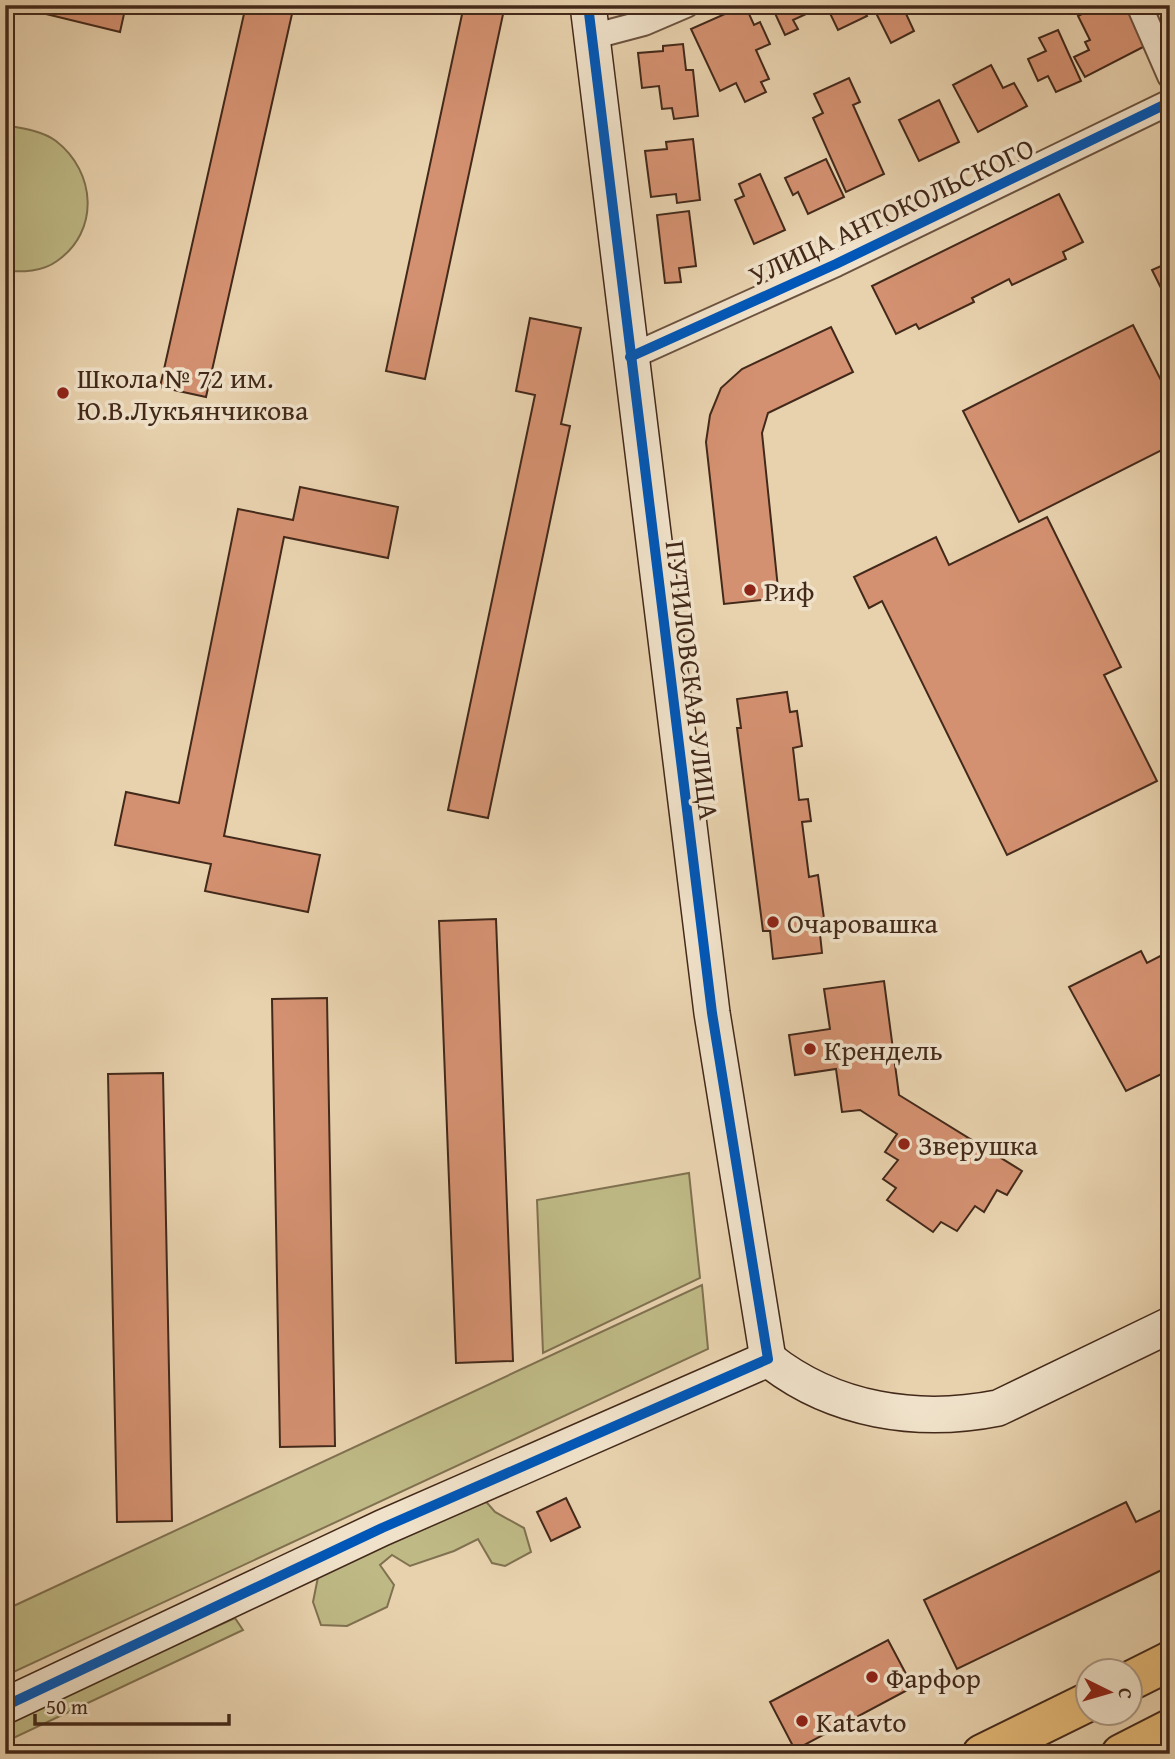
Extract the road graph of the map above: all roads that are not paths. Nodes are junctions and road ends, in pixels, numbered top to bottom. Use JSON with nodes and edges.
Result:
{"nodes":[{"id":1,"x":686,"y":5,"type":"edge"},
{"id":2,"x":1139,"y":5,"type":"edge"},
{"id":3,"x":589,"y":21,"type":"edge"},
{"id":4,"x":1170,"y":76,"type":"edge"},
{"id":5,"x":1170,"y":102,"type":"edge"},
{"id":6,"x":630,"y":357,"type":"junction"},
{"id":7,"x":1170,"y":1325,"type":"edge"},
{"id":8,"x":768,"y":1359,"type":"junction"},
{"id":9,"x":1170,"y":1661,"type":"edge"},
{"id":10,"x":1144,"y":1674,"type":"edge"},
{"id":11,"x":5,"y":1706,"type":"edge"},
{"id":12,"x":1074,"y":1708,"type":"edge"},
{"id":13,"x":1170,"y":1729,"type":"edge"},
{"id":14,"x":982,"y":1754,"type":"edge"},
{"id":15,"x":1121,"y":1754,"type":"edge"}],
"edges":[{"from":1,"to":3,"type":"street"},
{"from":2,"to":4,"type":"street"},
{"from":3,"to":6,"type":"street","name":"ПУТИЛОВСКАЯ УЛИЦА"},
{"from":5,"to":6,"type":"street","name":"УЛИЦА АНТОКОЛЬСКОГО"},
{"from":6,"to":8,"type":"street","name":"ПУТИЛОВСКАЯ УЛИЦА"},
{"from":7,"to":8,"type":"street"},
{"from":8,"to":11,"type":"street"},
{"from":9,"to":10,"type":"highway"},
{"from":12,"to":14,"type":"highway"},
{"from":13,"to":15,"type":"highway"}]}
